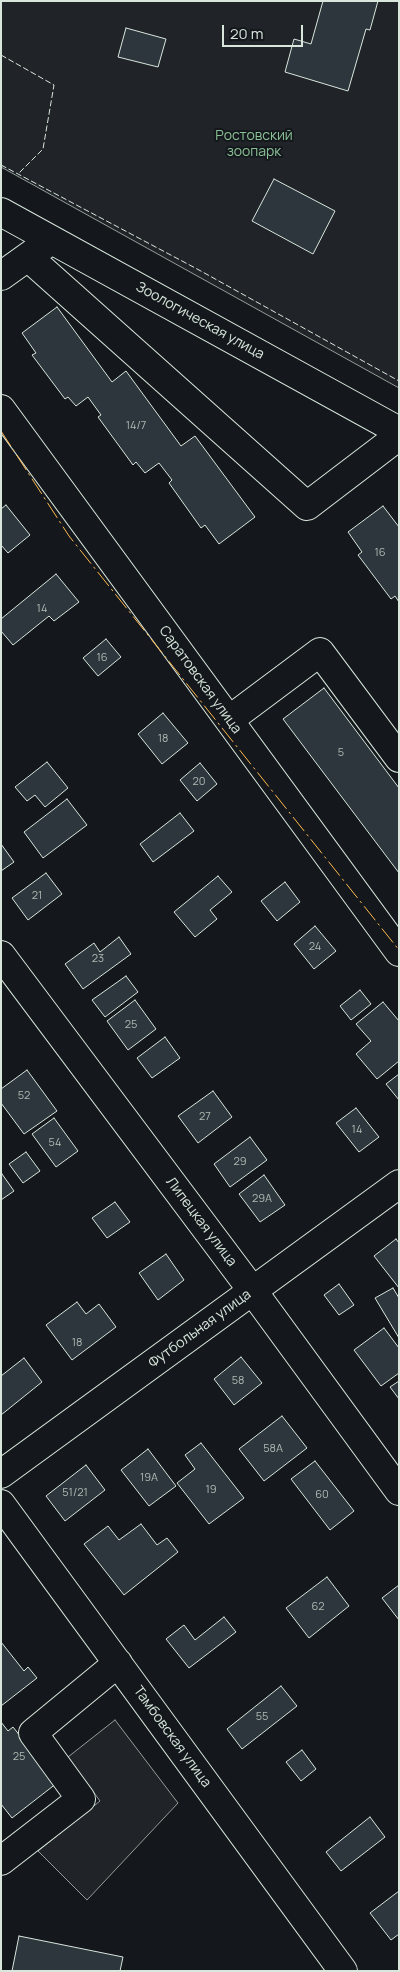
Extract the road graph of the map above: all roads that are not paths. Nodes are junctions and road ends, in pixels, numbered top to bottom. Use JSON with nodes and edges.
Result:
{"nodes":[{"id":1,"x":1,"y":212,"type":"edge"},
{"id":2,"x":52,"y":240,"type":"junction"},
{"id":3,"x":28,"y":257,"type":"junction"},
{"id":4,"x":1,"y":276,"type":"edge"},
{"id":5,"x":1,"y":409,"type":"edge"},
{"id":6,"x":399,"y":431,"type":"edge"},
{"id":7,"x":399,"y":436,"type":"edge"},
{"id":8,"x":229,"y":720,"type":"junction"},
{"id":9,"x":399,"y":758,"type":"edge"},
{"id":10,"x":399,"y":952,"type":"edge"},
{"id":11,"x":1,"y":955,"type":"edge"},
{"id":12,"x":399,"y":1184,"type":"edge"},
{"id":13,"x":252,"y":1290,"type":"junction"},
{"id":14,"x":1,"y":1474,"type":"edge"},
{"id":15,"x":399,"y":1491,"type":"edge"},
{"id":16,"x":1,"y":1504,"type":"edge"},
{"id":17,"x":118,"y":1663,"type":"junction"},
{"id":18,"x":1,"y":1860,"type":"edge"},
{"id":19,"x":343,"y":1971,"type":"edge"}],
"edges":[{"from":1,"to":2,"type":"street","name":"Зоологическая улица"},
{"from":2,"to":3,"type":"street"},
{"from":2,"to":6,"type":"street","name":"Зоологическая улица"},
{"from":3,"to":4,"type":"street"},
{"from":3,"to":7,"type":"street"},
{"from":5,"to":8,"type":"street","name":"Саратовская улица"},
{"from":8,"to":9,"type":"street"},
{"from":8,"to":10,"type":"street","name":"Саратовская улица"},
{"from":11,"to":13,"type":"street","name":"Липецкая улица"},
{"from":12,"to":13,"type":"street","name":"Футбольная улица"},
{"from":13,"to":14,"type":"street","name":"Футбольная улица"},
{"from":13,"to":15,"type":"street","name":"Липецкая улица"},
{"from":16,"to":17,"type":"street","name":"Тамбовская улица"},
{"from":17,"to":18,"type":"street"},
{"from":17,"to":19,"type":"street","name":"Тамбовская улица"}]}
